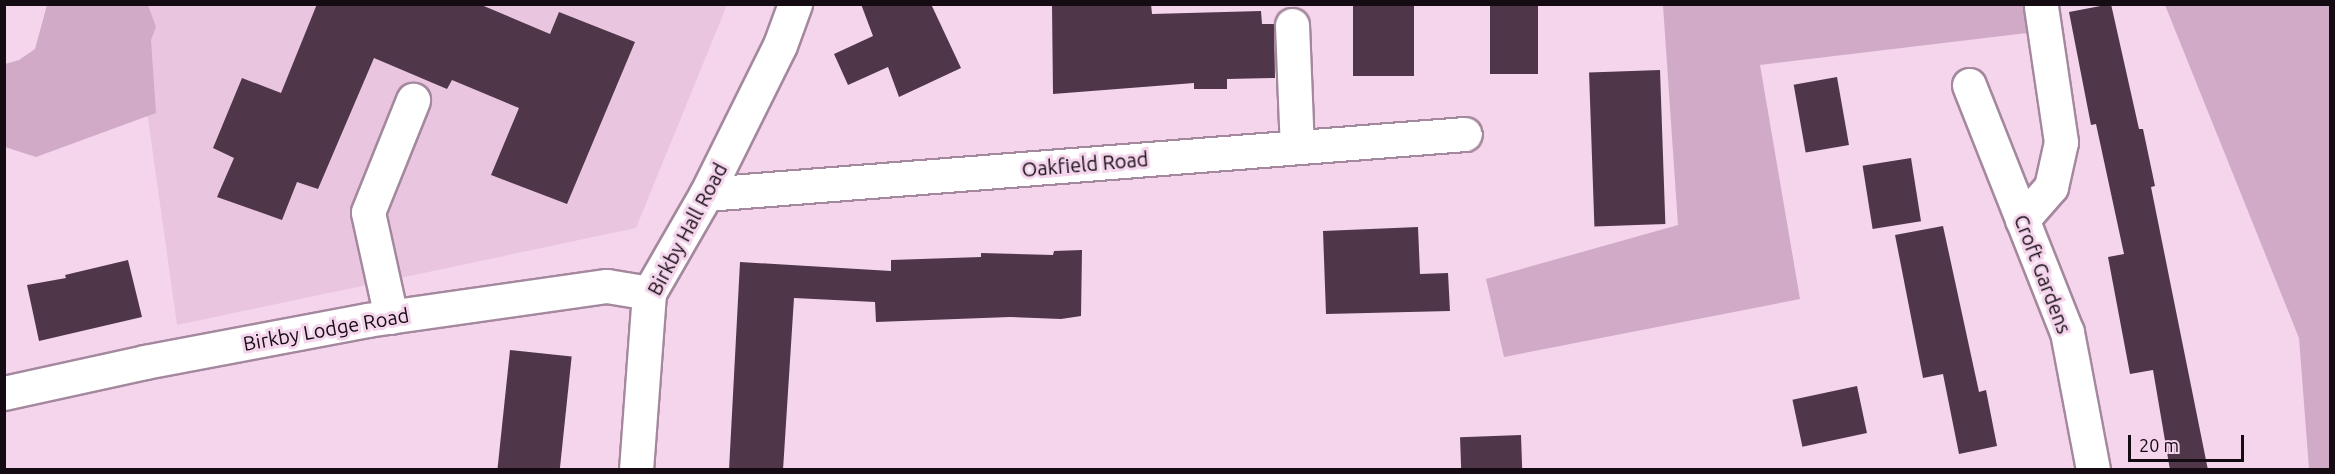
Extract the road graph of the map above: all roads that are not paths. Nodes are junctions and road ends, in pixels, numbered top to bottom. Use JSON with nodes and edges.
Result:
{"nodes":[{"id":1,"x":795,"y":4,"type":"edge"},
{"id":2,"x":2042,"y":6,"type":"edge"},
{"id":3,"x":1292,"y":25,"type":"dead end"},
{"id":4,"x":1969,"y":85,"type":"dead end"},
{"id":5,"x":413,"y":100,"type":"dead end"},
{"id":6,"x":1464,"y":134,"type":"dead end"},
{"id":7,"x":1297,"y":147,"type":"junction"},
{"id":8,"x":706,"y":194,"type":"junction"},
{"id":9,"x":2022,"y":220,"type":"junction"},
{"id":10,"x":649,"y":293,"type":"junction"},
{"id":11,"x":391,"y":317,"type":"junction"},
{"id":12,"x":4,"y":393,"type":"edge"},
{"id":13,"x":636,"y":470,"type":"edge"},
{"id":14,"x":2093,"y":470,"type":"edge"}],
"edges":[{"from":1,"to":8,"type":"street","name":"Birkby Hall Road"},
{"from":2,"to":9,"type":"street"},
{"from":3,"to":7,"type":"street"},
{"from":4,"to":9,"type":"street","name":"Croft Gardens"},
{"from":5,"to":11,"type":"street"},
{"from":6,"to":7,"type":"street","name":"Oakfield Road"},
{"from":7,"to":8,"type":"street","name":"Oakfield Road"},
{"from":8,"to":10,"type":"street","name":"Birkby Hall Road"},
{"from":9,"to":14,"type":"street","name":"Croft Gardens"},
{"from":10,"to":11,"type":"street","name":"Birkby Lodge Road"},
{"from":10,"to":13,"type":"street","name":"Birkby Hall Road"},
{"from":11,"to":12,"type":"street","name":"Birkby Lodge Road"}]}
